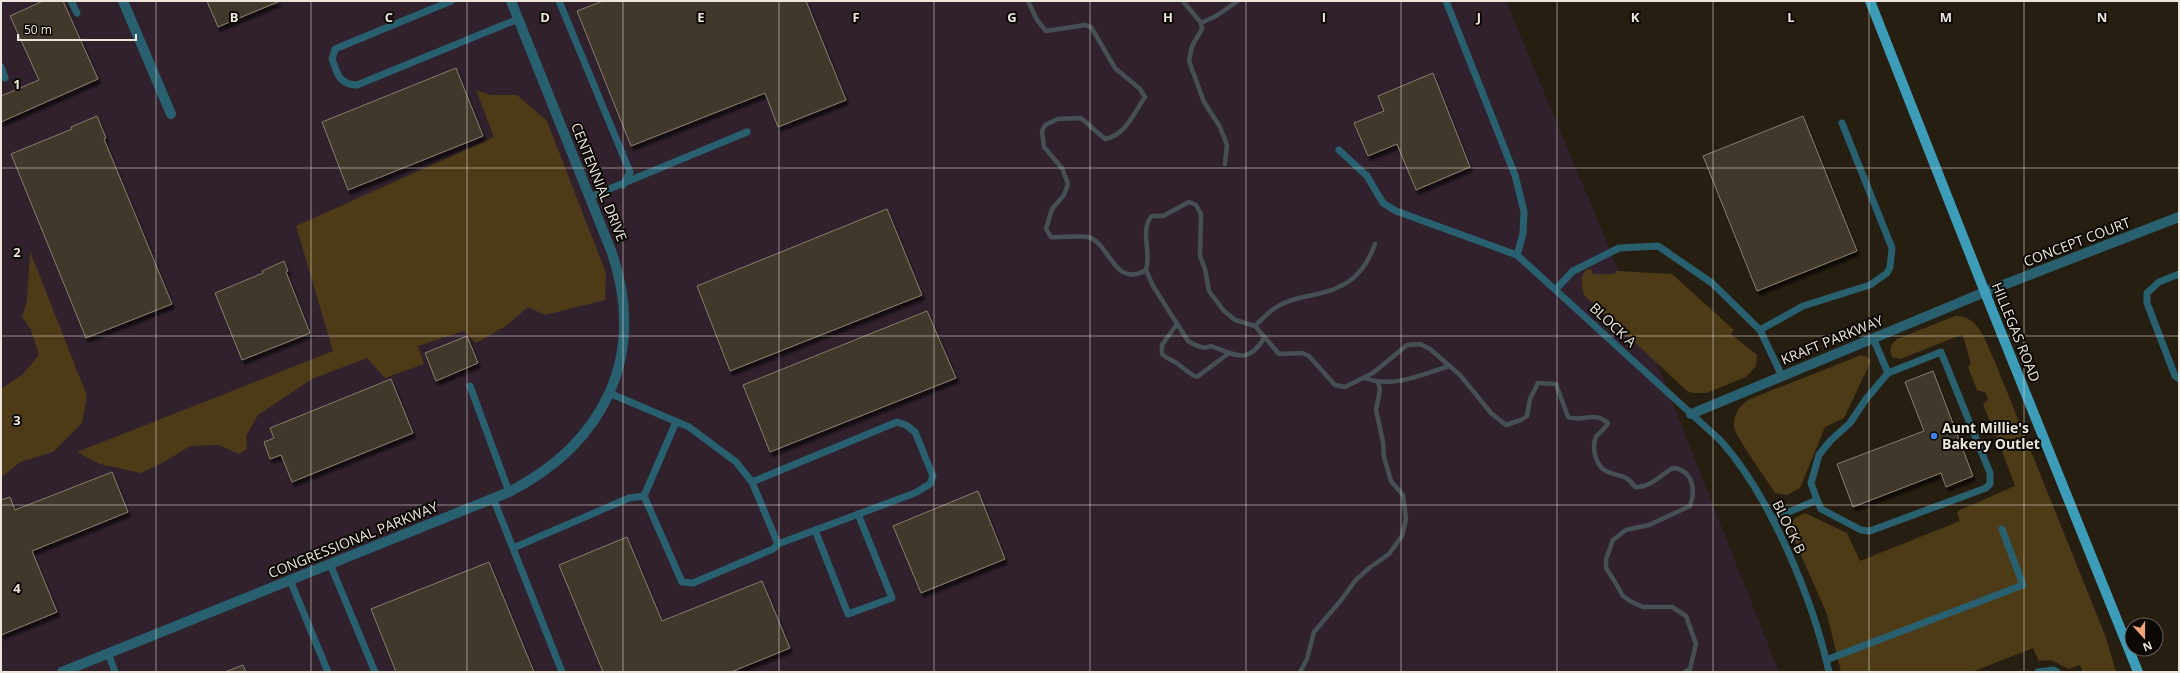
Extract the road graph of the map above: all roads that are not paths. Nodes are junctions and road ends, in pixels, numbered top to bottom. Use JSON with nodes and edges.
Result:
{"nodes":[{"id":1,"x":71,"y":1,"type":"edge"},
{"id":2,"x":123,"y":1,"type":"edge"},
{"id":3,"x":451,"y":1,"type":"edge"},
{"id":4,"x":511,"y":1,"type":"edge"},
{"id":5,"x":559,"y":1,"type":"edge"},
{"id":6,"x":1446,"y":1,"type":"edge"},
{"id":7,"x":1870,"y":1,"type":"edge"},
{"id":8,"x":77,"y":12,"type":"dead end"},
{"id":9,"x":518,"y":19,"type":"junction"},
{"id":10,"x":1,"y":67,"type":"edge"},
{"id":11,"x":5,"y":78,"type":"dead end"},
{"id":12,"x":171,"y":114,"type":"dead end"},
{"id":13,"x":1842,"y":123,"type":"dead end"},
{"id":14,"x":747,"y":132,"type":"dead end"},
{"id":15,"x":1339,"y":150,"type":"dead end"},
{"id":16,"x":623,"y":185,"type":"junction"},
{"id":17,"x":590,"y":197,"type":"junction"},
{"id":18,"x":2179,"y":217,"type":"edge"},
{"id":19,"x":1517,"y":255,"type":"junction"},
{"id":20,"x":2179,"y":274,"type":"edge"},
{"id":21,"x":1556,"y":289,"type":"junction"},
{"id":22,"x":1985,"y":292,"type":"junction"},
{"id":23,"x":1760,"y":330,"type":"junction"},
{"id":24,"x":1873,"y":338,"type":"junction"},
{"id":25,"x":1888,"y":373,"type":"junction"},
{"id":26,"x":1782,"y":376,"type":"junction"},
{"id":27,"x":2179,"y":379,"type":"edge"},
{"id":28,"x":614,"y":381,"type":"joint"},
{"id":29,"x":470,"y":386,"type":"dead end"},
{"id":30,"x":608,"y":393,"type":"junction"},
{"id":31,"x":1691,"y":414,"type":"junction"},
{"id":32,"x":676,"y":422,"type":"junction"},
{"id":33,"x":752,"y":482,"type":"junction"},
{"id":34,"x":509,"y":492,"type":"junction"},
{"id":35,"x":644,"y":496,"type":"junction"},
{"id":36,"x":493,"y":498,"type":"junction"},
{"id":37,"x":1817,"y":500,"type":"junction"},
{"id":38,"x":858,"y":514,"type":"junction"},
{"id":39,"x":1772,"y":519,"type":"junction"},
{"id":40,"x":2002,"y":529,"type":"dead end"},
{"id":41,"x":815,"y":530,"type":"junction"},
{"id":42,"x":778,"y":544,"type":"junction"},
{"id":43,"x":513,"y":548,"type":"junction"},
{"id":44,"x":330,"y":564,"type":"junction"},
{"id":45,"x":290,"y":580,"type":"junction"},
{"id":46,"x":108,"y":654,"type":"junction"},
{"id":47,"x":1826,"y":660,"type":"junction"},
{"id":48,"x":62,"y":672,"type":"edge"},
{"id":49,"x":115,"y":672,"type":"edge"},
{"id":50,"x":328,"y":672,"type":"edge"},
{"id":51,"x":375,"y":672,"type":"edge"},
{"id":52,"x":562,"y":672,"type":"edge"},
{"id":53,"x":1829,"y":672,"type":"edge"},
{"id":54,"x":2038,"y":672,"type":"edge"},
{"id":55,"x":2057,"y":672,"type":"edge"},
{"id":56,"x":2138,"y":672,"type":"edge"}],
"edges":[{"from":1,"to":8,"type":"lane"},
{"from":2,"to":12,"type":"street"},
{"from":3,"to":9,"type":"lane"},
{"from":4,"to":9,"type":"street","name":"CENTENNIAL DRIVE"},
{"from":5,"to":16,"type":"lane"},
{"from":6,"to":19,"type":"lane"},
{"from":7,"to":22,"type":"main road","name":"HILLEGAS ROAD"},
{"from":9,"to":17,"type":"street","name":"CENTENNIAL DRIVE"},
{"from":10,"to":11,"type":"lane"},
{"from":13,"to":23,"type":"lane"},
{"from":14,"to":16,"type":"lane"},
{"from":15,"to":19,"type":"lane"},
{"from":16,"to":17,"type":"lane"},
{"from":17,"to":28,"type":"street","name":"CENTENNIAL DRIVE"},
{"from":18,"to":22,"type":"street","name":"CONCEPT COURT"},
{"from":19,"to":21,"type":"lane","name":"BLOCK A"},
{"from":20,"to":27,"type":"lane"},
{"from":21,"to":23,"type":"lane"},
{"from":21,"to":31,"type":"lane","name":"BLOCK A"},
{"from":22,"to":24,"type":"street","name":"KRAFT PARKWAY"},
{"from":22,"to":56,"type":"main road","name":"HILLEGAS ROAD"},
{"from":23,"to":26,"type":"lane"},
{"from":24,"to":25,"type":"lane"},
{"from":24,"to":26,"type":"street","name":"KRAFT PARKWAY"},
{"from":25,"to":37,"type":"lane"},
{"from":25,"to":37,"type":"lane"},
{"from":26,"to":31,"type":"street","name":"KRAFT PARKWAY"},
{"from":28,"to":30,"type":"street","name":"CONGRESSIONAL PARKWAY"},
{"from":29,"to":34,"type":"lane"},
{"from":30,"to":32,"type":"lane"},
{"from":30,"to":34,"type":"street","name":"CONGRESSIONAL PARKWAY"},
{"from":31,"to":39,"type":"lane","name":"BLOCK B"},
{"from":32,"to":33,"type":"lane"},
{"from":32,"to":35,"type":"lane"},
{"from":33,"to":38,"type":"lane"},
{"from":33,"to":42,"type":"lane"},
{"from":34,"to":36,"type":"street","name":"CONGRESSIONAL PARKWAY"},
{"from":35,"to":42,"type":"lane"},
{"from":35,"to":43,"type":"lane"},
{"from":36,"to":43,"type":"lane"},
{"from":36,"to":44,"type":"street","name":"CONGRESSIONAL PARKWAY"},
{"from":37,"to":39,"type":"lane"},
{"from":38,"to":41,"type":"lane"},
{"from":38,"to":41,"type":"lane"},
{"from":39,"to":47,"type":"lane","name":"BLOCK B"},
{"from":40,"to":47,"type":"lane"},
{"from":41,"to":42,"type":"lane"},
{"from":43,"to":52,"type":"lane"},
{"from":44,"to":45,"type":"street","name":"CONGRESSIONAL PARKWAY"},
{"from":44,"to":51,"type":"lane"},
{"from":45,"to":46,"type":"street","name":"CONGRESSIONAL PARKWAY"},
{"from":45,"to":50,"type":"lane"},
{"from":46,"to":48,"type":"street","name":"CONGRESSIONAL PARKWAY"},
{"from":46,"to":49,"type":"lane"},
{"from":47,"to":53,"type":"lane","name":"BLOCK B"},
{"from":54,"to":55,"type":"lane"}]}
